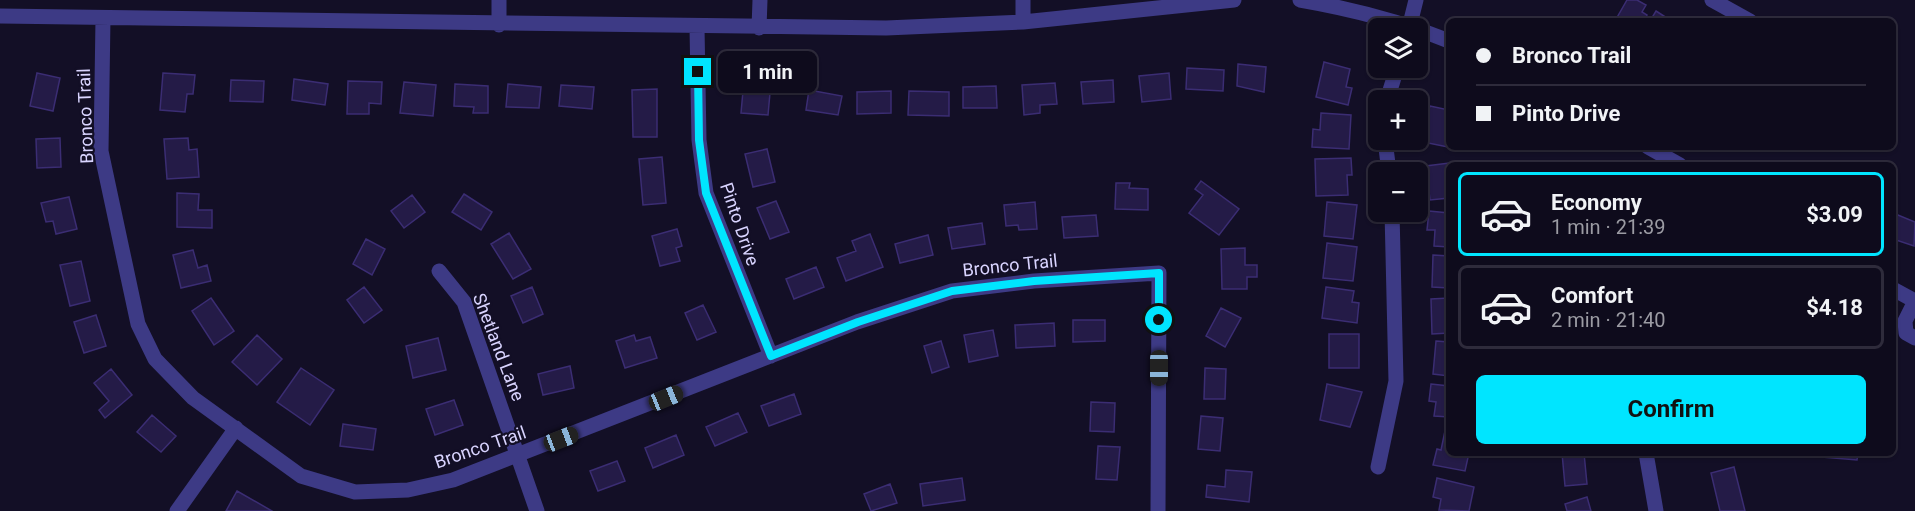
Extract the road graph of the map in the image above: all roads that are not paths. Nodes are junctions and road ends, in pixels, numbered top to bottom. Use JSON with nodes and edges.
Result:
{"nodes":[{"id":1,"x":499,"y":0,"type":"edge"},
{"id":2,"x":760,"y":0,"type":"edge"},
{"id":3,"x":1023,"y":0,"type":"edge"},
{"id":4,"x":1234,"y":0,"type":"edge"},
{"id":5,"x":1300,"y":0,"type":"edge"},
{"id":6,"x":1416,"y":0,"type":"edge"},
{"id":7,"x":1712,"y":0,"type":"edge"},
{"id":8,"x":0,"y":16,"type":"edge"},
{"id":9,"x":103,"y":18,"type":"junction"},
{"id":10,"x":1382,"y":18,"type":"edge"},
{"id":11,"x":1412,"y":18,"type":"edge"},
{"id":12,"x":1745,"y":18,"type":"edge"},
{"id":13,"x":1023,"y":22,"type":"junction"},
{"id":14,"x":499,"y":25,"type":"junction"},
{"id":15,"x":697,"y":27,"type":"junction"},
{"id":16,"x":759,"y":28,"type":"junction"},
{"id":17,"x":1428,"y":33,"type":"edge"},
{"id":18,"x":1446,"y":40,"type":"edge"},
{"id":19,"x":1653,"y":150,"type":"edge"},
{"id":20,"x":1675,"y":162,"type":"edge"},
{"id":21,"x":1392,"y":222,"type":"edge"},
{"id":22,"x":439,"y":271,"type":"dead end"},
{"id":23,"x":1907,"y":295,"type":"edge"},
{"id":24,"x":1915,"y":338,"type":"edge"},
{"id":25,"x":771,"y":356,"type":"junction"},
{"id":26,"x":236,"y":428,"type":"junction"},
{"id":27,"x":519,"y":456,"type":"junction"},
{"id":28,"x":1647,"y":456,"type":"edge"},
{"id":29,"x":1378,"y":466,"type":"dead end"},
{"id":30,"x":177,"y":511,"type":"edge"},
{"id":31,"x":537,"y":511,"type":"edge"},
{"id":32,"x":1158,"y":511,"type":"edge"},
{"id":33,"x":1656,"y":511,"type":"edge"}],
"edges":[{"from":1,"to":14,"type":"street"},
{"from":2,"to":16,"type":"street"},
{"from":3,"to":13,"type":"street"},
{"from":4,"to":13,"type":"street"},
{"from":5,"to":10,"type":"street"},
{"from":6,"to":11,"type":"street"},
{"from":7,"to":12,"type":"street"},
{"from":8,"to":9,"type":"street"},
{"from":9,"to":14,"type":"street"},
{"from":9,"to":26,"type":"street","name":"Bronco Trail"},
{"from":13,"to":16,"type":"street"},
{"from":14,"to":15,"type":"street"},
{"from":15,"to":16,"type":"street"},
{"from":15,"to":25,"type":"street","name":"Pinto Drive"},
{"from":17,"to":18,"type":"street"},
{"from":19,"to":20,"type":"street"},
{"from":21,"to":29,"type":"street"},
{"from":22,"to":27,"type":"street","name":"Shetland Lane"},
{"from":23,"to":24,"type":"street"},
{"from":25,"to":27,"type":"street","name":"Bronco Trail"},
{"from":25,"to":32,"type":"street","name":"Bronco Trail"},
{"from":26,"to":27,"type":"street","name":"Bronco Trail"},
{"from":26,"to":30,"type":"street"},
{"from":27,"to":31,"type":"street","name":"Shetland Lane"},
{"from":28,"to":33,"type":"street"}]}
